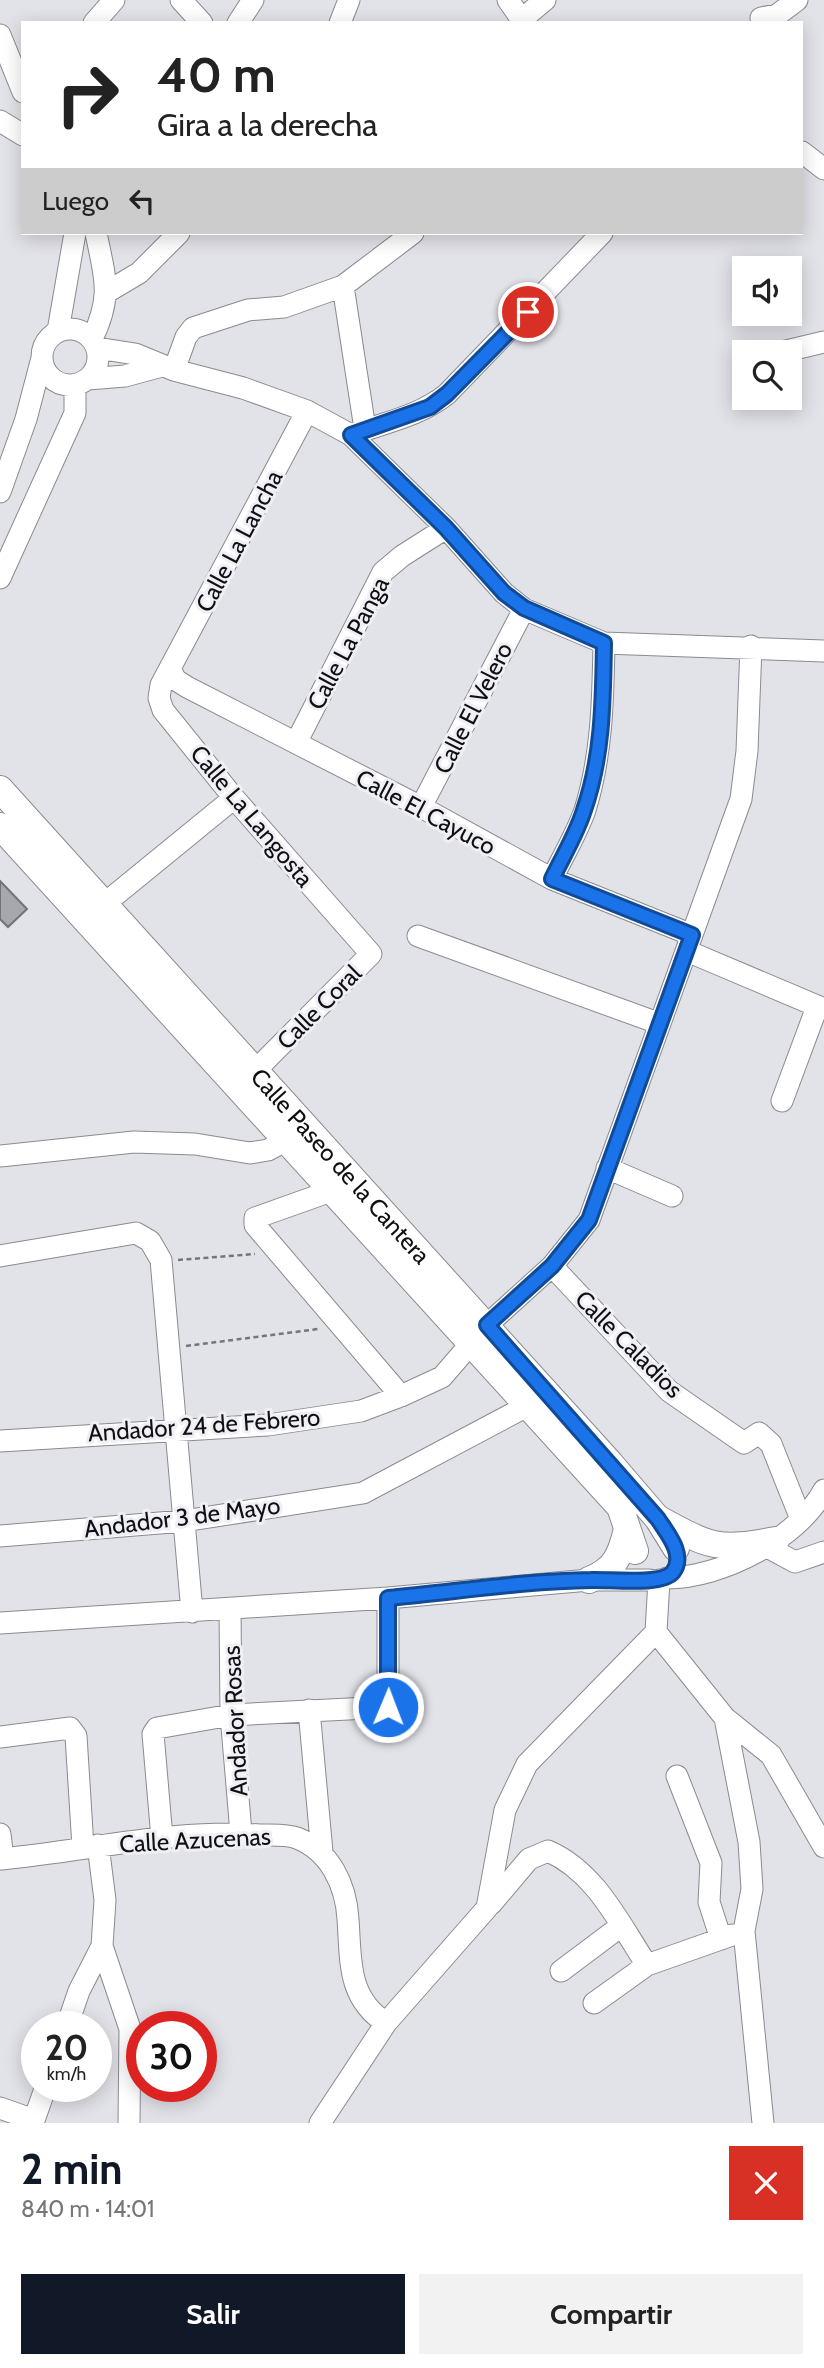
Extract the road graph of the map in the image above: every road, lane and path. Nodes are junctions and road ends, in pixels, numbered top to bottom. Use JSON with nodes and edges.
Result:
{"nodes":[{"id":1,"x":114,"y":0,"type":"edge"},
{"id":2,"x":181,"y":0,"type":"edge"},
{"id":3,"x":349,"y":0,"type":"edge"},
{"id":4,"x":508,"y":0,"type":"edge"},
{"id":5,"x":545,"y":0,"type":"edge"},
{"id":6,"x":797,"y":0,"type":"edge"},
{"id":7,"x":253,"y":1,"type":"edge"},
{"id":8,"x":763,"y":14,"type":"edge"},
{"id":9,"x":96,"y":21,"type":"edge"},
{"id":10,"x":200,"y":21,"type":"edge"},
{"id":11,"x":239,"y":21,"type":"edge"},
{"id":12,"x":341,"y":21,"type":"edge"},
{"id":13,"x":522,"y":21,"type":"edge"},
{"id":14,"x":0,"y":36,"type":"edge"},
{"id":15,"x":21,"y":87,"type":"edge"},
{"id":16,"x":0,"y":121,"type":"edge"},
{"id":17,"x":21,"y":134,"type":"edge"},
{"id":18,"x":803,"y":153,"type":"edge"},
{"id":19,"x":824,"y":169,"type":"edge"},
{"id":20,"x":75,"y":235,"type":"edge"},
{"id":21,"x":96,"y":235,"type":"edge"},
{"id":22,"x":177,"y":235,"type":"edge"},
{"id":23,"x":410,"y":235,"type":"edge"},
{"id":24,"x":600,"y":235,"type":"edge"},
{"id":25,"x":343,"y":286,"type":"junction"},
{"id":26,"x":107,"y":292,"type":"junction"},
{"id":27,"x":58,"y":331,"type":"junction"},
{"id":28,"x":824,"y":341,"type":"edge"},
{"id":29,"x":94,"y":344,"type":"junction"},
{"id":30,"x":802,"y":347,"type":"edge"},
{"id":31,"x":42,"y":358,"type":"junction"},
{"id":32,"x":168,"y":368,"type":"junction"},
{"id":33,"x":82,"y":382,"type":"junction"},
{"id":34,"x":307,"y":411,"type":"junction"},
{"id":35,"x":358,"y":432,"type":"junction"},
{"id":36,"x":0,"y":492,"type":"edge"},
{"id":37,"x":446,"y":528,"type":"junction"},
{"id":38,"x":0,"y":578,"type":"edge"},
{"id":39,"x":524,"y":608,"type":"junction"},
{"id":40,"x":604,"y":643,"type":"junction"},
{"id":41,"x":751,"y":646,"type":"junction"},
{"id":42,"x":824,"y":651,"type":"edge"},
{"id":43,"x":171,"y":671,"type":"junction"},
{"id":44,"x":296,"y":743,"type":"junction"},
{"id":45,"x":0,"y":789,"type":"edge"},
{"id":46,"x":234,"y":798,"type":"junction"},
{"id":47,"x":421,"y":807,"type":"junction"},
{"id":48,"x":0,"y":825,"type":"edge"},
{"id":49,"x":552,"y":879,"type":"junction"},
{"id":50,"x":95,"y":912,"type":"junction"},
{"id":51,"x":418,"y":936,"type":"dead end"},
{"id":52,"x":690,"y":943,"type":"junction"},
{"id":53,"x":370,"y":954,"type":"joint"},
{"id":54,"x":821,"y":1008,"type":"edge"},
{"id":55,"x":658,"y":1023,"type":"junction"},
{"id":56,"x":247,"y":1079,"type":"junction"},
{"id":57,"x":782,"y":1101,"type":"dead end"},
{"id":58,"x":285,"y":1141,"type":"junction"},
{"id":59,"x":0,"y":1156,"type":"edge"},
{"id":60,"x":607,"y":1168,"type":"junction"},
{"id":61,"x":331,"y":1191,"type":"junction"},
{"id":62,"x":672,"y":1196,"type":"dead end"},
{"id":63,"x":273,"y":1246,"type":"junction"},
{"id":64,"x":1,"y":1254,"type":"edge"},
{"id":65,"x":161,"y":1261,"type":"junction"},
{"id":66,"x":552,"y":1266,"type":"junction"},
{"id":67,"x":337,"y":1320,"type":"junction"},
{"id":68,"x":478,"y":1335,"type":"junction"},
{"id":69,"x":167,"y":1349,"type":"junction"},
{"id":70,"x":401,"y":1396,"type":"junction"},
{"id":71,"x":527,"y":1406,"type":"junction"},
{"id":72,"x":176,"y":1430,"type":"junction"},
{"id":73,"x":0,"y":1441,"type":"edge"},
{"id":74,"x":824,"y":1490,"type":"edge"},
{"id":75,"x":658,"y":1519,"type":"junction"},
{"id":76,"x":801,"y":1519,"type":"junction"},
{"id":77,"x":184,"y":1521,"type":"junction"},
{"id":78,"x":0,"y":1536,"type":"edge"},
{"id":79,"x":631,"y":1540,"type":"junction"},
{"id":80,"x":767,"y":1544,"type":"junction"},
{"id":81,"x":676,"y":1548,"type":"junction"},
{"id":82,"x":824,"y":1552,"type":"edge"},
{"id":83,"x":658,"y":1579,"type":"junction"},
{"id":84,"x":589,"y":1580,"type":"junction"},
{"id":85,"x":388,"y":1598,"type":"junction"},
{"id":86,"x":230,"y":1609,"type":"junction"},
{"id":87,"x":192,"y":1612,"type":"junction"},
{"id":88,"x":0,"y":1623,"type":"edge"},
{"id":89,"x":656,"y":1632,"type":"junction"},
{"id":90,"x":309,"y":1710,"type":"junction"},
{"id":91,"x":230,"y":1715,"type":"junction"},
{"id":92,"x":725,"y":1718,"type":"junction"},
{"id":93,"x":0,"y":1737,"type":"edge"},
{"id":94,"x":677,"y":1776,"type":"dead end"},
{"id":95,"x":241,"y":1833,"type":"junction"},
{"id":96,"x":0,"y":1834,"type":"edge"},
{"id":97,"x":162,"y":1838,"type":"junction"},
{"id":98,"x":90,"y":1846,"type":"junction"},
{"id":99,"x":824,"y":1847,"type":"edge"},
{"id":100,"x":322,"y":1852,"type":"junction"},
{"id":101,"x":1,"y":1858,"type":"edge"},
{"id":102,"x":487,"y":1908,"type":"junction"},
{"id":103,"x":621,"y":1926,"type":"junction"},
{"id":104,"x":744,"y":1931,"type":"junction"},
{"id":105,"x":721,"y":1939,"type":"junction"},
{"id":106,"x":102,"y":1947,"type":"junction"},
{"id":107,"x":647,"y":1965,"type":"junction"},
{"id":108,"x":561,"y":1971,"type":"dead end"},
{"id":109,"x":594,"y":2003,"type":"dead end"},
{"id":110,"x":72,"y":2011,"type":"edge"},
{"id":111,"x":386,"y":2023,"type":"junction"},
{"id":112,"x":41,"y":2102,"type":"edge"},
{"id":113,"x":0,"y":2108,"type":"edge"},
{"id":114,"x":34,"y":2122,"type":"edge"},
{"id":115,"x":130,"y":2123,"type":"edge"},
{"id":116,"x":320,"y":2123,"type":"edge"},
{"id":117,"x":763,"y":2123,"type":"edge"}],
"edges":[{"from":1,"to":9,"type":"street"},
{"from":2,"to":10,"type":"street"},
{"from":3,"to":12,"type":"street"},
{"from":4,"to":13,"type":"street"},
{"from":5,"to":13,"type":"street"},
{"from":6,"to":8,"type":"street"},
{"from":7,"to":11,"type":"street"},
{"from":14,"to":15,"type":"street"},
{"from":16,"to":17,"type":"street"},
{"from":18,"to":19,"type":"street"},
{"from":20,"to":27,"type":"street"},
{"from":21,"to":26,"type":"street"},
{"from":22,"to":26,"type":"street"},
{"from":23,"to":25,"type":"street"},
{"from":24,"to":35,"type":"street"},
{"from":25,"to":32,"type":"street"},
{"from":25,"to":35,"type":"street"},
{"from":26,"to":29,"type":"street"},
{"from":27,"to":29,"type":"street"},
{"from":27,"to":31,"type":"street"},
{"from":28,"to":30,"type":"street"},
{"from":29,"to":32,"type":"street"},
{"from":29,"to":33,"type":"street"},
{"from":31,"to":33,"type":"street"},
{"from":31,"to":36,"type":"street"},
{"from":32,"to":33,"type":"street"},
{"from":32,"to":34,"type":"street"},
{"from":33,"to":38,"type":"street"},
{"from":34,"to":35,"type":"street"},
{"from":34,"to":43,"type":"street","name":"Calle La Lancha"},
{"from":35,"to":37,"type":"street"},
{"from":37,"to":39,"type":"street"},
{"from":37,"to":44,"type":"street","name":"Calle La Panga"},
{"from":39,"to":40,"type":"street"},
{"from":39,"to":47,"type":"street","name":"Calle El Velero"},
{"from":40,"to":41,"type":"street"},
{"from":40,"to":49,"type":"street"},
{"from":41,"to":42,"type":"street"},
{"from":41,"to":52,"type":"street","name":"Andador 24 de Febrero"},
{"from":43,"to":44,"type":"street","name":"Calle El Cayuco"},
{"from":43,"to":46,"type":"street","name":"Calle La Langosta"},
{"from":44,"to":47,"type":"street","name":"Calle El Cayuco"},
{"from":45,"to":50,"type":"main road","name":"Calle Paseo de la Cantera"},
{"from":46,"to":50,"type":"street"},
{"from":46,"to":53,"type":"street","name":"Calle La Langosta"},
{"from":47,"to":49,"type":"street","name":"Calle El Cayuco"},
{"from":48,"to":50,"type":"main road","name":"Calle Paseo de la Cantera"},
{"from":49,"to":52,"type":"street","name":"Calle El Cayuco"},
{"from":50,"to":56,"type":"main road","name":"Calle Paseo de la Cantera"},
{"from":51,"to":55,"type":"street"},
{"from":52,"to":54,"type":"street","name":"Calle El Cayuco"},
{"from":52,"to":55,"type":"street","name":"Andador 24 de Febrero"},
{"from":53,"to":56,"type":"street","name":"Calle Coral"},
{"from":54,"to":57,"type":"street"},
{"from":55,"to":60,"type":"street","name":"Andador 24 de Febrero"},
{"from":56,"to":58,"type":"main road","name":"Calle Paseo de la Cantera"},
{"from":56,"to":68,"type":"main road","name":"Calle Paseo de la Cantera"},
{"from":58,"to":59,"type":"street"},
{"from":58,"to":61,"type":"main road","name":"Calle Paseo de la Cantera"},
{"from":60,"to":62,"type":"street"},
{"from":60,"to":66,"type":"street","name":"Andador 24 de Febrero"},
{"from":61,"to":63,"type":"street"},
{"from":61,"to":68,"type":"main road","name":"Calle Paseo de la Cantera"},
{"from":63,"to":65,"type":"path"},
{"from":63,"to":67,"type":"street"},
{"from":64,"to":65,"type":"street"},
{"from":65,"to":69,"type":"street"},
{"from":66,"to":68,"type":"street","name":"Andador 24 de Febrero"},
{"from":66,"to":76,"type":"street","name":"Calle Caladios"},
{"from":67,"to":69,"type":"path"},
{"from":67,"to":70,"type":"street"},
{"from":68,"to":70,"type":"street","name":"Andador 24 de Febrero"},
{"from":68,"to":71,"type":"main road","name":"Calle Paseo de la Cantera"},
{"from":68,"to":75,"type":"main road","name":"Calle Paseo de la Cantera"},
{"from":69,"to":72,"type":"street"},
{"from":70,"to":72,"type":"street","name":"Andador 24 de Febrero"},
{"from":71,"to":77,"type":"street","name":"Andador 3 de Mayo"},
{"from":71,"to":79,"type":"main road","name":"Calle Paseo de la Cantera"},
{"from":72,"to":73,"type":"street","name":"Andador 24 de Febrero"},
{"from":72,"to":77,"type":"street"},
{"from":74,"to":76,"type":"street"},
{"from":75,"to":80,"type":"main road"},
{"from":75,"to":81,"type":"main road","name":"Calle Paseo de la Cantera"},
{"from":76,"to":80,"type":"street"},
{"from":77,"to":78,"type":"street","name":"Andador 3 de Mayo"},
{"from":77,"to":87,"type":"street"},
{"from":79,"to":81,"type":"street"},
{"from":79,"to":83,"type":"street"},
{"from":79,"to":84,"type":"main road"},
{"from":80,"to":82,"type":"street"},
{"from":80,"to":83,"type":"street"},
{"from":81,"to":83,"type":"street"},
{"from":83,"to":84,"type":"street"},
{"from":83,"to":89,"type":"street"},
{"from":84,"to":85,"type":"street"},
{"from":85,"to":86,"type":"street"},
{"from":85,"to":90,"type":"street"},
{"from":86,"to":87,"type":"street"},
{"from":86,"to":91,"type":"street","name":"Andador Rosas"},
{"from":87,"to":88,"type":"street"},
{"from":89,"to":92,"type":"street"},
{"from":89,"to":102,"type":"street"},
{"from":90,"to":91,"type":"street"},
{"from":90,"to":100,"type":"street"},
{"from":91,"to":95,"type":"street","name":"Andador Rosas"},
{"from":91,"to":97,"type":"street"},
{"from":92,"to":99,"type":"street"},
{"from":92,"to":104,"type":"street"},
{"from":93,"to":98,"type":"street"},
{"from":94,"to":105,"type":"street"},
{"from":95,"to":97,"type":"street","name":"Calle Azucenas"},
{"from":95,"to":100,"type":"street","name":"Calle Azucenas"},
{"from":96,"to":101,"type":"street"},
{"from":97,"to":98,"type":"street","name":"Calle Azucenas"},
{"from":98,"to":101,"type":"street","name":"Calle Azucenas"},
{"from":98,"to":106,"type":"street"},
{"from":100,"to":111,"type":"street"},
{"from":102,"to":103,"type":"street"},
{"from":102,"to":111,"type":"street"},
{"from":103,"to":107,"type":"street"},
{"from":103,"to":108,"type":"street"},
{"from":104,"to":105,"type":"street"},
{"from":104,"to":117,"type":"street"},
{"from":105,"to":107,"type":"street"},
{"from":106,"to":110,"type":"street"},
{"from":106,"to":115,"type":"street"},
{"from":107,"to":109,"type":"street"},
{"from":111,"to":116,"type":"street"},
{"from":112,"to":114,"type":"street"},
{"from":113,"to":114,"type":"street"}]}
